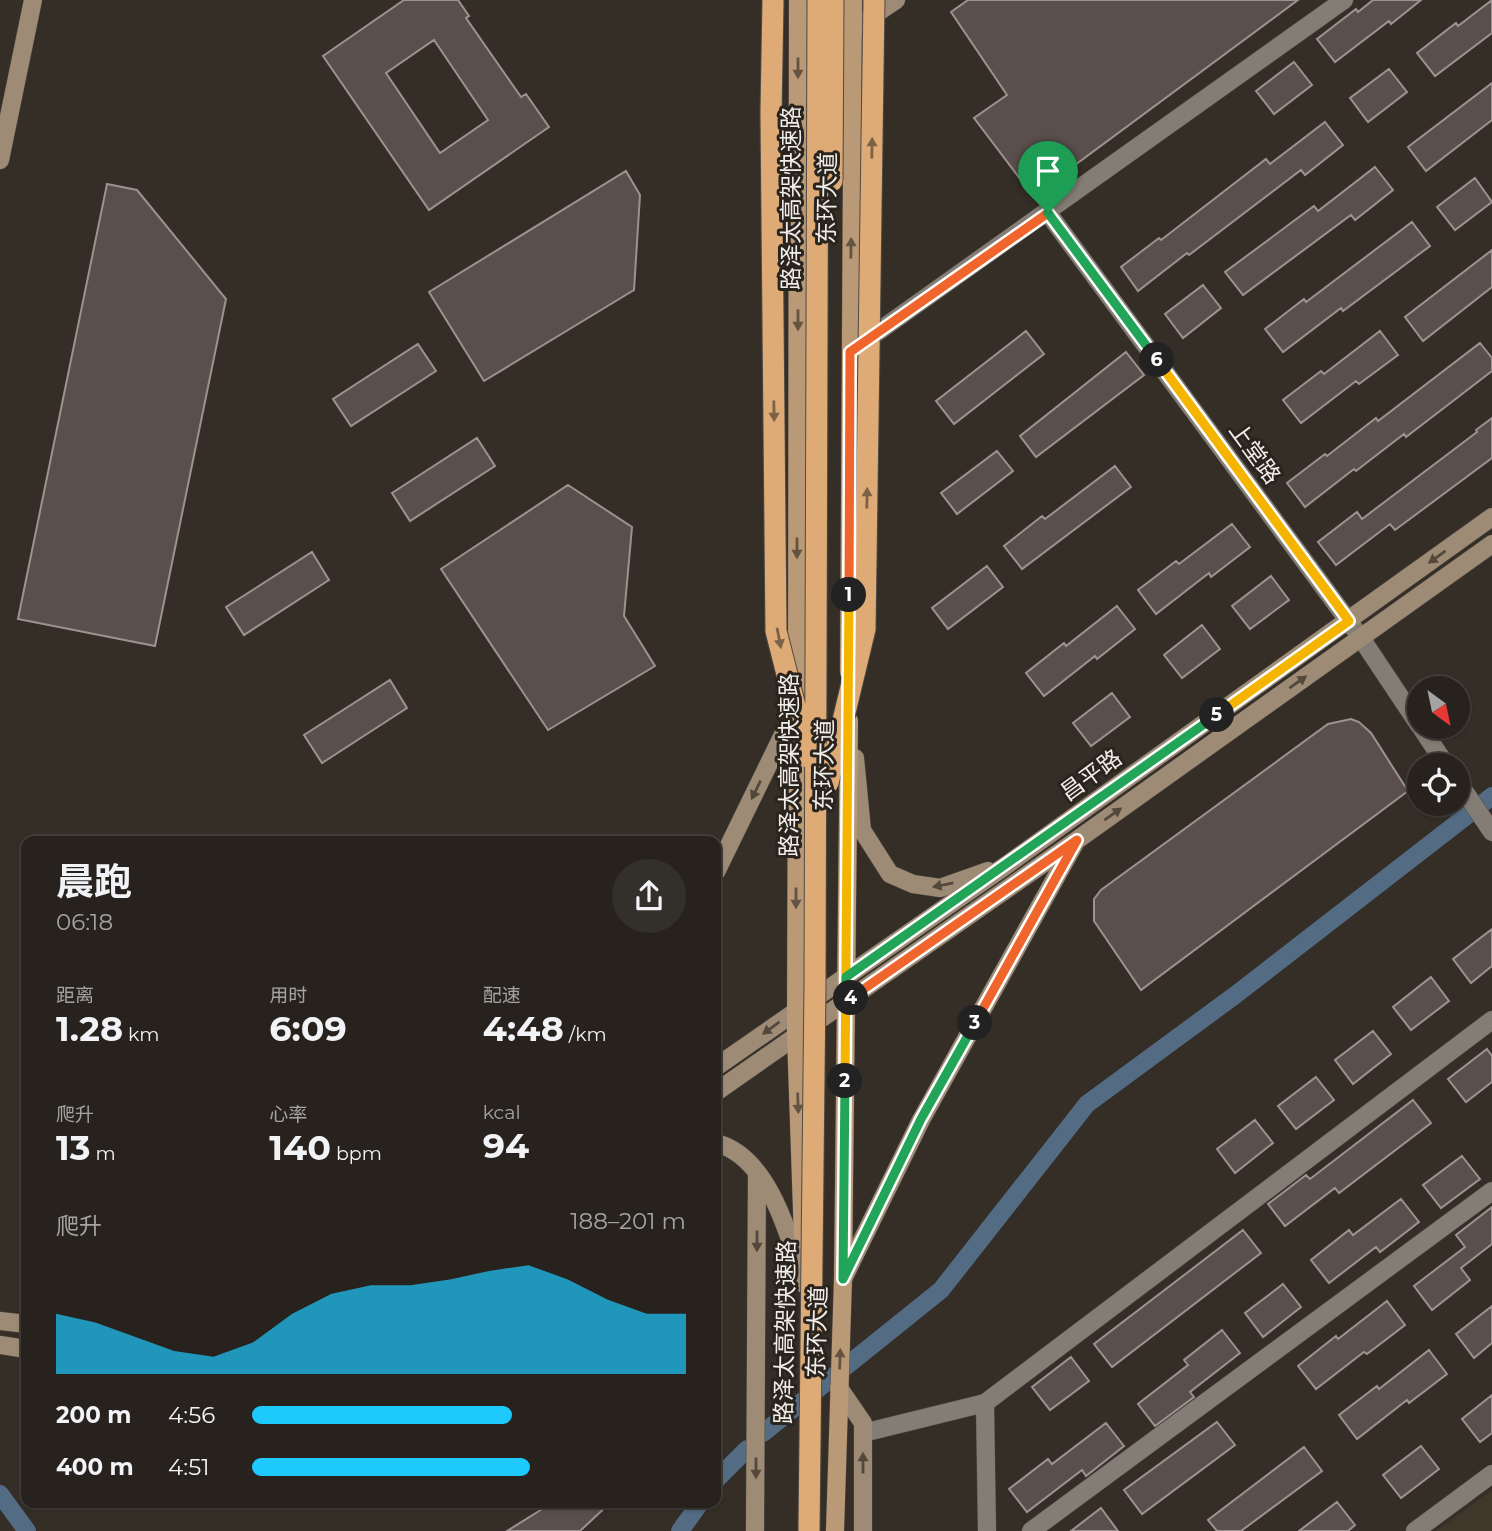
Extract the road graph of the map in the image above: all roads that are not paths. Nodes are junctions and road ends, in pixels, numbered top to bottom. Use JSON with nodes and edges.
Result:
{"nodes":[{"id":1,"x":33,"y":0,"type":"edge"},
{"id":2,"x":772,"y":0,"type":"edge"},
{"id":3,"x":798,"y":0,"type":"edge"},
{"id":4,"x":818,"y":0,"type":"edge"},
{"id":5,"x":874,"y":0,"type":"edge"},
{"id":6,"x":896,"y":0,"type":"edge"},
{"id":7,"x":1344,"y":0,"type":"edge"},
{"id":8,"x":850,"y":2,"type":"edge"},
{"id":9,"x":853,"y":29,"type":"junction"},
{"id":10,"x":0,"y":160,"type":"edge"},
{"id":11,"x":1048,"y":213,"type":"junction"},
{"id":12,"x":850,"y":352,"type":"junction"},
{"id":13,"x":1492,"y":517,"type":"edge"},
{"id":14,"x":1492,"y":544,"type":"edge"},
{"id":15,"x":1349,"y":621,"type":"junction"},
{"id":16,"x":1361,"y":638,"type":"junction"},
{"id":17,"x":849,"y":701,"type":"junction"},
{"id":18,"x":797,"y":706,"type":"junction"},
{"id":19,"x":1407,"y":706,"type":"edge"},
{"id":20,"x":822,"y":785,"type":"junction"},
{"id":21,"x":1470,"y":800,"type":"edge"},
{"id":22,"x":1492,"y":832,"type":"edge"},
{"id":23,"x":1077,"y":840,"type":"junction"},
{"id":24,"x":721,"y":862,"type":"edge"},
{"id":25,"x":1008,"y":864,"type":"junction"},
{"id":26,"x":846,"y":977,"type":"junction"},
{"id":27,"x":846,"y":1002,"type":"junction"},
{"id":28,"x":796,"y":1010,"type":"junction"},
{"id":29,"x":1492,"y":1020,"type":"edge"},
{"id":30,"x":796,"y":1035,"type":"junction"},
{"id":31,"x":721,"y":1063,"type":"edge"},
{"id":32,"x":721,"y":1088,"type":"edge"},
{"id":33,"x":721,"y":1144,"type":"edge"},
{"id":34,"x":757,"y":1172,"type":"junction"},
{"id":35,"x":1492,"y":1191,"type":"edge"},
{"id":36,"x":843,"y":1279,"type":"junction"},
{"id":37,"x":804,"y":1284,"type":"junction"},
{"id":38,"x":0,"y":1321,"type":"edge"},
{"id":39,"x":21,"y":1323,"type":"edge"},
{"id":40,"x":0,"y":1345,"type":"edge"},
{"id":41,"x":21,"y":1348,"type":"edge"},
{"id":42,"x":839,"y":1388,"type":"junction"},
{"id":43,"x":985,"y":1402,"type":"junction"},
{"id":44,"x":863,"y":1433,"type":"junction"},
{"id":45,"x":1492,"y":1474,"type":"edge"},
{"id":46,"x":755,"y":1531,"type":"edge"},
{"id":47,"x":800,"y":1531,"type":"edge"},
{"id":48,"x":809,"y":1531,"type":"edge"},
{"id":49,"x":823,"y":1531,"type":"edge"},
{"id":50,"x":835,"y":1531,"type":"edge"},
{"id":51,"x":863,"y":1531,"type":"edge"},
{"id":52,"x":986,"y":1531,"type":"edge"},
{"id":53,"x":1031,"y":1531,"type":"edge"},
{"id":54,"x":1415,"y":1531,"type":"edge"}],
"edges":[{"from":1,"to":10,"type":"main road"},
{"from":2,"to":20,"type":"highway","one_way":true,"bridge":true},
{"from":3,"to":18,"type":"main road","name":"东环大道","one_way":true},
{"from":4,"to":20,"type":"highway","name":"路泽太高架快速路","bridge":true},
{"from":20,"to":5,"type":"highway","one_way":true,"bridge":true},
{"from":6,"to":9,"type":"main road"},
{"from":7,"to":11,"type":"street"},
{"from":8,"to":9,"type":"main road","name":"东环大道"},
{"from":8,"to":20,"type":"highway","name":"路泽太高架快速路","bridge":true},
{"from":12,"to":9,"type":"main road","name":"东环大道","one_way":true},
{"from":11,"to":12,"type":"street"},
{"from":11,"to":15,"type":"street","name":"上堂路"},
{"from":12,"to":17,"type":"main road","name":"东环大道"},
{"from":13,"to":15,"type":"main road","name":"昌平路","one_way":true},
{"from":14,"to":16,"type":"main road","name":"昌平路"},
{"from":15,"to":16,"type":"street","name":"上堂路"},
{"from":15,"to":25,"type":"main road","name":"昌平路"},
{"from":16,"to":19,"type":"street","name":"上堂路"},
{"from":23,"to":16,"type":"main road","name":"昌平路","one_way":true},
{"from":25,"to":17,"type":"main road","one_way":true},
{"from":17,"to":26,"type":"main road","name":"东环大道"},
{"from":18,"to":24,"type":"main road","one_way":true},
{"from":18,"to":28,"type":"main road","name":"东环大道","one_way":true},
{"from":20,"to":48,"type":"highway","name":"路泽太高架快速路","bridge":true},
{"from":20,"to":49,"type":"highway","name":"路泽太高架快速路"},
{"from":21,"to":22,"type":"street"},
{"from":23,"to":27,"type":"main road","name":"昌平路"},
{"from":23,"to":36,"type":"main road"},
{"from":25,"to":26,"type":"main road","name":"昌平路"},
{"from":26,"to":27,"type":"main road","name":"东环大道"},
{"from":26,"to":28,"type":"main road","name":"昌平路"},
{"from":27,"to":30,"type":"main road","name":"昌平路"},
{"from":27,"to":36,"type":"main road","name":"东环大道"},
{"from":28,"to":30,"type":"main road","name":"东环大道"},
{"from":28,"to":31,"type":"main road","name":"昌平路","one_way":true},
{"from":29,"to":43,"type":"street"},
{"from":30,"to":32,"type":"main road","name":"昌平路"},
{"from":30,"to":37,"type":"main road","name":"东环大道","one_way":true},
{"from":33,"to":34,"type":"main road"},
{"from":34,"to":37,"type":"main road"},
{"from":34,"to":46,"type":"main road","one_way":true},
{"from":35,"to":53,"type":"street"},
{"from":42,"to":36,"type":"main road","name":"东环大道","one_way":true},
{"from":37,"to":47,"type":"main road","name":"东环大道"},
{"from":38,"to":39,"type":"main road"},
{"from":40,"to":41,"type":"main road"},
{"from":42,"to":44,"type":"main road"},
{"from":42,"to":50,"type":"main road","name":"东环大道"},
{"from":43,"to":44,"type":"street"},
{"from":43,"to":52,"type":"street"},
{"from":51,"to":44,"type":"main road","one_way":true},
{"from":45,"to":54,"type":"street"}]}
